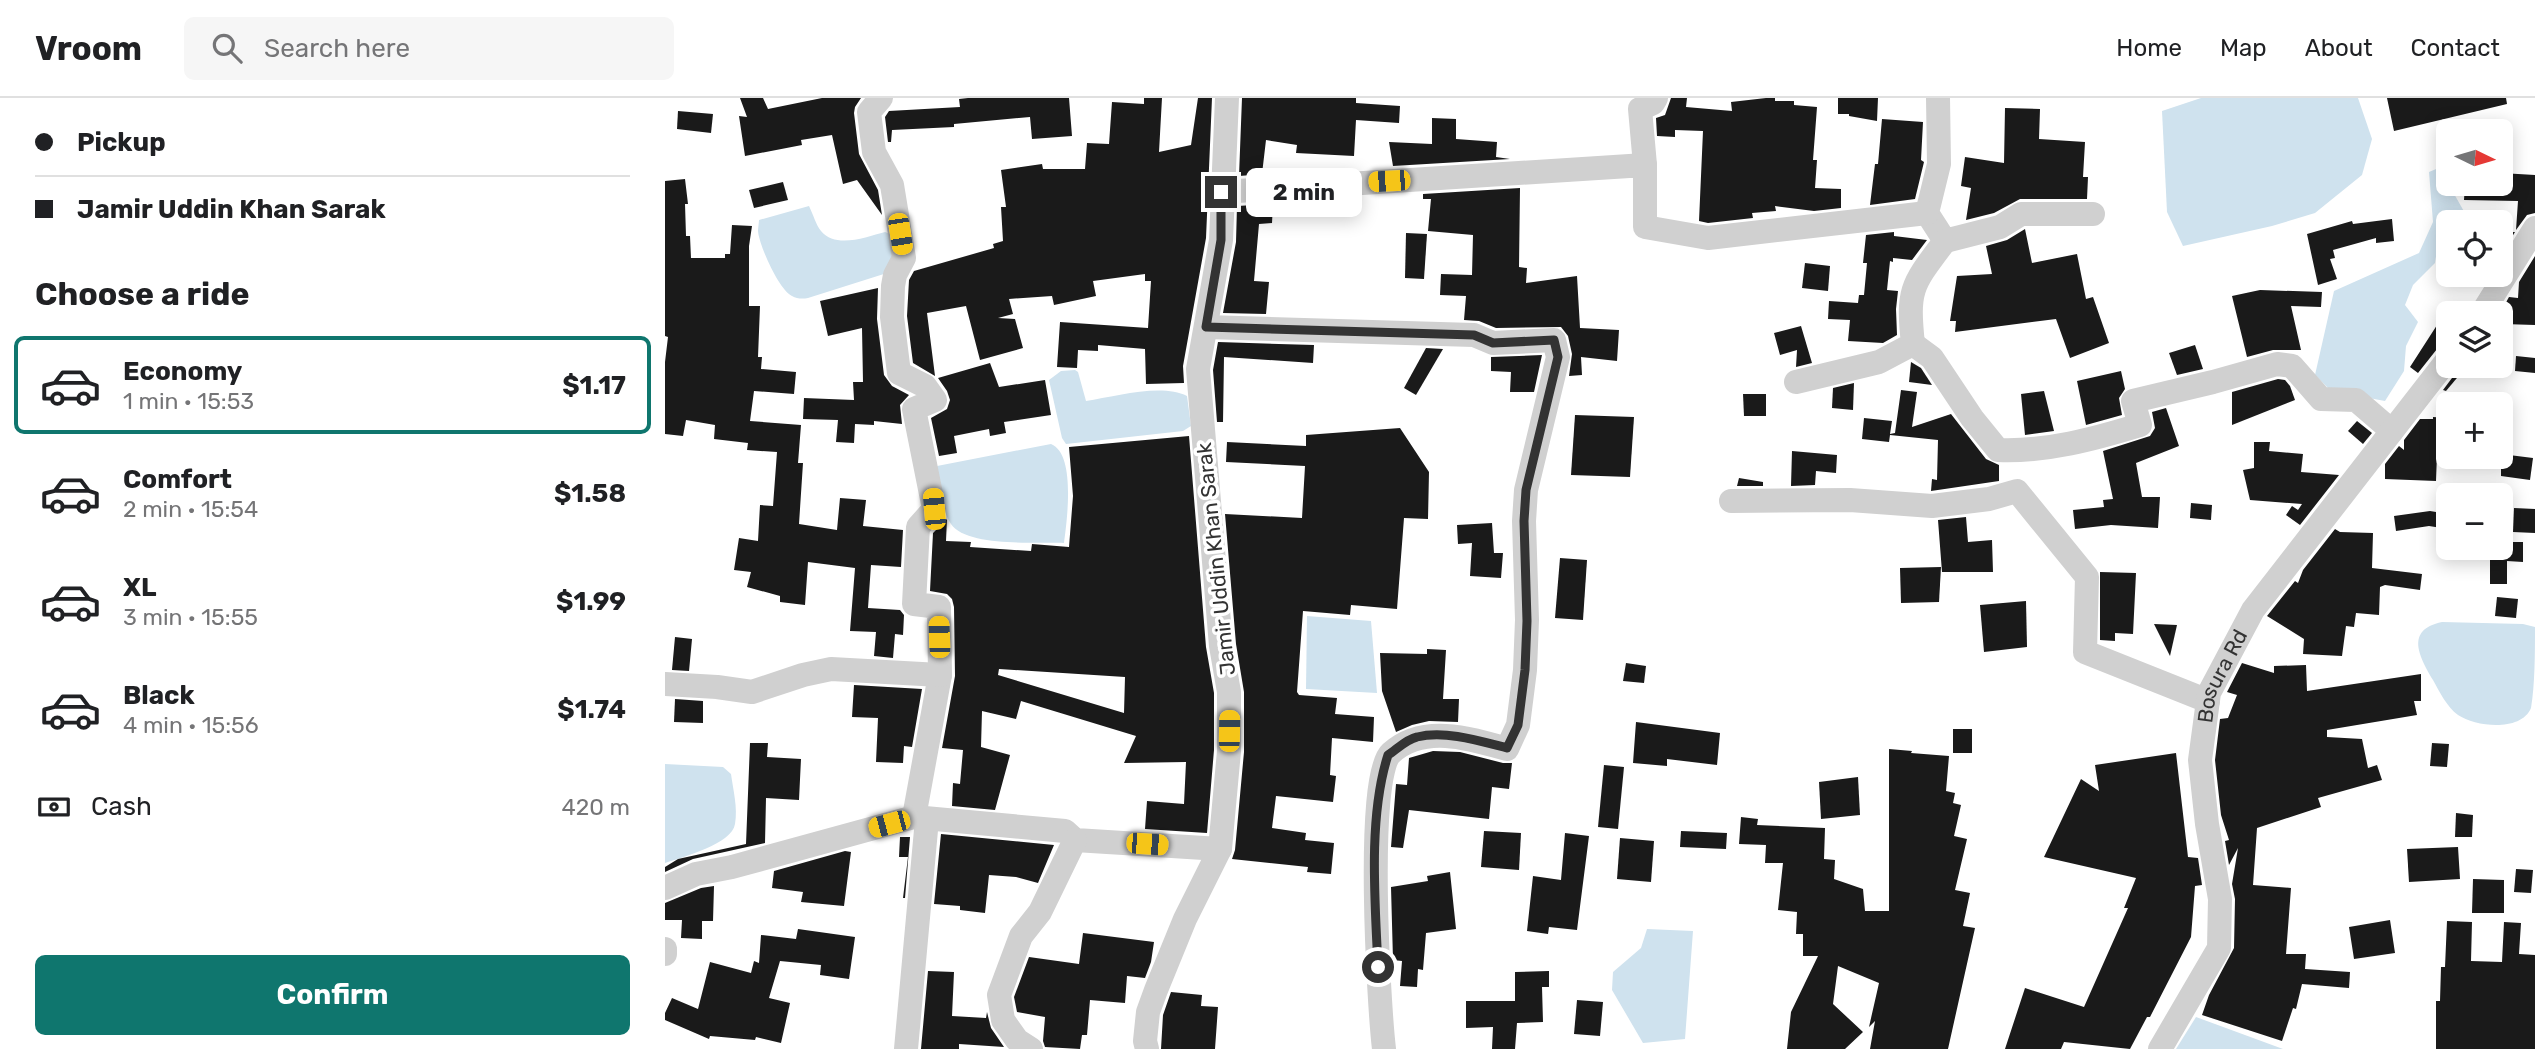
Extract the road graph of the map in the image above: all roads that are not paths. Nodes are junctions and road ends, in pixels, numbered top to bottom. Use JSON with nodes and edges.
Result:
{"nodes":[{"id":1,"x":881,"y":98,"type":"edge"},
{"id":2,"x":1227,"y":98,"type":"edge"},
{"id":3,"x":1656,"y":98,"type":"edge"},
{"id":4,"x":1938,"y":98,"type":"edge"},
{"id":5,"x":1645,"y":165,"type":"junction"},
{"id":6,"x":1221,"y":192,"type":"junction"},
{"id":7,"x":1927,"y":213,"type":"junction"},
{"id":8,"x":2093,"y":214,"type":"dead end"},
{"id":9,"x":2535,"y":228,"type":"edge"},
{"id":10,"x":1945,"y":241,"type":"junction"},
{"id":11,"x":2489,"y":301,"type":"edge"},
{"id":12,"x":1206,"y":327,"type":"junction"},
{"id":13,"x":1913,"y":344,"type":"junction"},
{"id":14,"x":2436,"y":374,"type":"edge"},
{"id":15,"x":1796,"y":382,"type":"dead end"},
{"id":16,"x":2392,"y":431,"type":"junction"},
{"id":17,"x":1731,"y":501,"type":"dead end"},
{"id":18,"x":940,"y":675,"type":"junction"},
{"id":19,"x":665,"y":684,"type":"edge"},
{"id":20,"x":2208,"y":701,"type":"junction"},
{"id":21,"x":921,"y":818,"type":"junction"},
{"id":22,"x":1075,"y":840,"type":"junction"},
{"id":23,"x":1220,"y":849,"type":"junction"},
{"id":24,"x":665,"y":888,"type":"edge"},
{"id":25,"x":665,"y":949,"type":"edge"},
{"id":26,"x":665,"y":954,"type":"edge"},
{"id":27,"x":906,"y":1049,"type":"edge"},
{"id":28,"x":1031,"y":1049,"type":"edge"},
{"id":29,"x":1147,"y":1049,"type":"edge"},
{"id":30,"x":1384,"y":1049,"type":"edge"},
{"id":31,"x":2160,"y":1049,"type":"edge"}],
"edges":[{"from":1,"to":18,"type":"street"},
{"from":2,"to":6,"type":"street","name":"Jamir Uddin Khan Sarak"},
{"from":3,"to":5,"type":"street"},
{"from":4,"to":7,"type":"street"},
{"from":5,"to":6,"type":"street"},
{"from":5,"to":7,"type":"street"},
{"from":6,"to":12,"type":"street","name":"Jamir Uddin Khan Sarak"},
{"from":7,"to":10,"type":"street"},
{"from":8,"to":10,"type":"street"},
{"from":9,"to":11,"type":"street"},
{"from":10,"to":13,"type":"street"},
{"from":12,"to":23,"type":"street","name":"Jamir Uddin Khan Sarak"},
{"from":12,"to":30,"type":"street"},
{"from":13,"to":15,"type":"street"},
{"from":13,"to":16,"type":"street"},
{"from":14,"to":16,"type":"street","name":"Bosura Rd"},
{"from":16,"to":20,"type":"street","name":"Bosura Rd"},
{"from":17,"to":20,"type":"street"},
{"from":18,"to":19,"type":"street"},
{"from":18,"to":21,"type":"street"},
{"from":20,"to":31,"type":"street","name":"Bosura Rd"},
{"from":21,"to":22,"type":"street"},
{"from":21,"to":24,"type":"street"},
{"from":21,"to":27,"type":"street"},
{"from":22,"to":23,"type":"street"},
{"from":22,"to":28,"type":"street"},
{"from":23,"to":29,"type":"street","name":"Jamir Uddin Khan Sarak"},
{"from":25,"to":26,"type":"street"}]}
